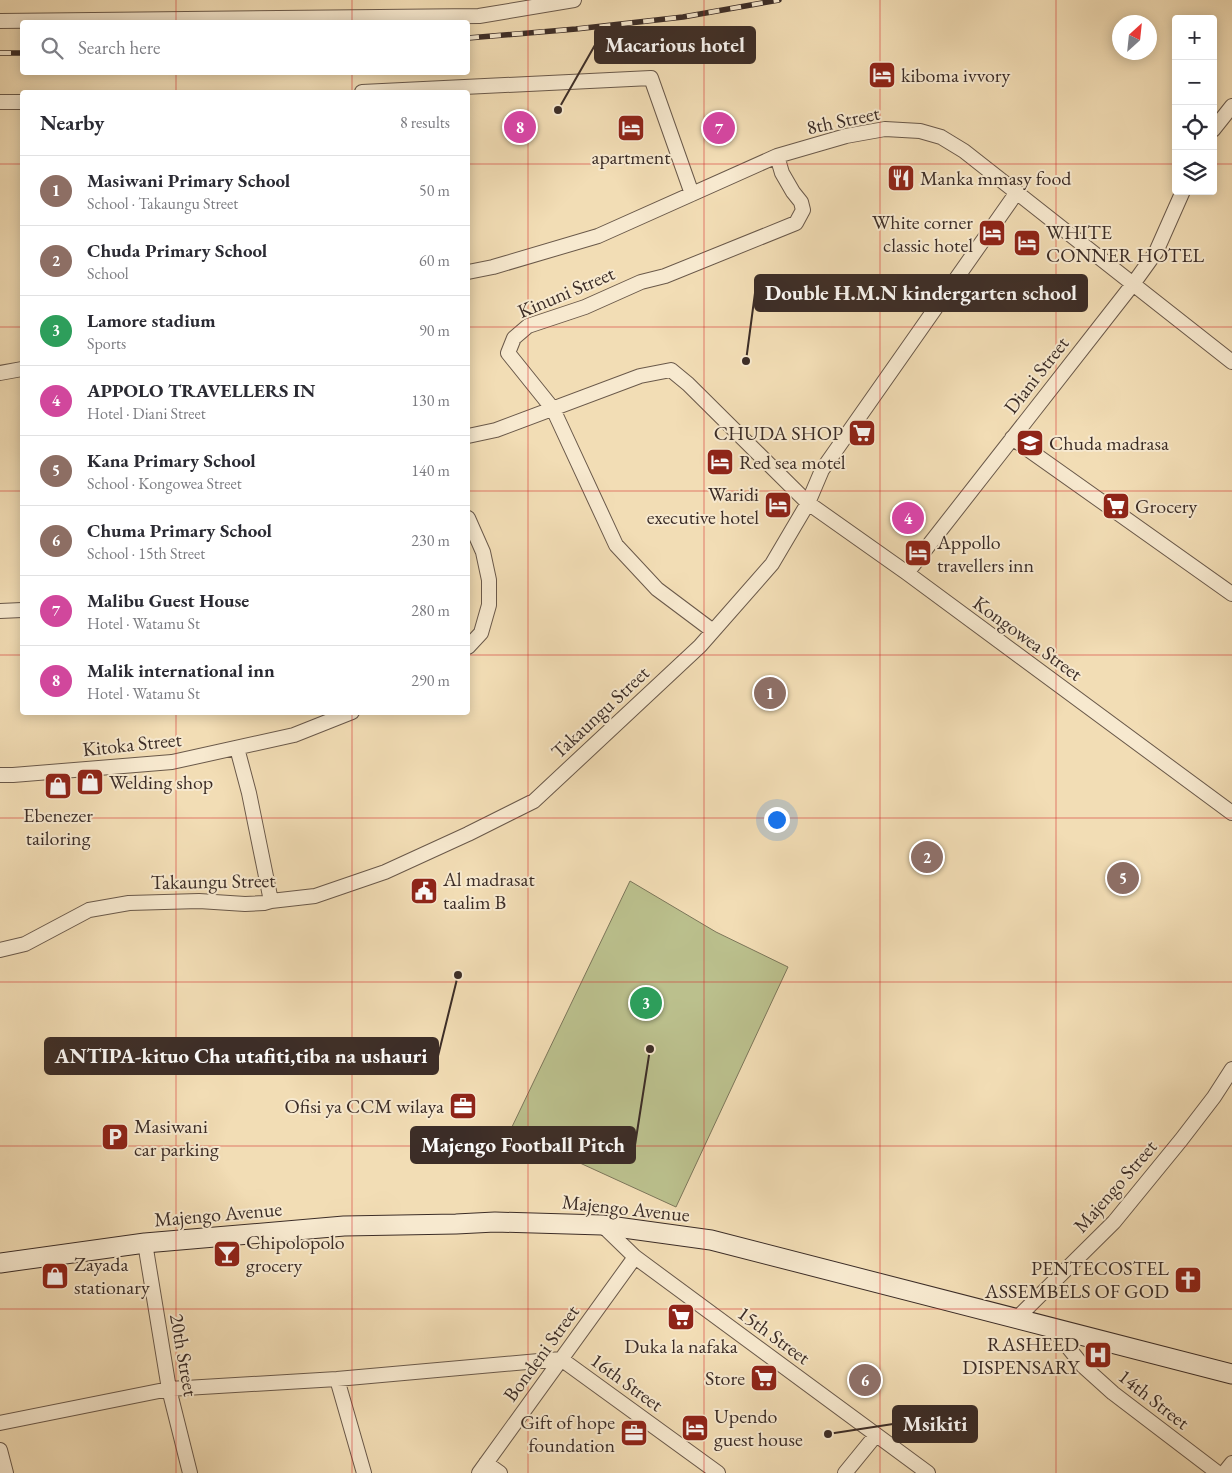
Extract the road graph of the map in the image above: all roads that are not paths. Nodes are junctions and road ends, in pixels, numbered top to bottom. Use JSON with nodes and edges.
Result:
{"nodes":[{"id":1,"x":574,"y":0,"type":"edge"},
{"id":2,"x":96,"y":20,"type":"edge"},
{"id":3,"x":0,"y":21,"type":"edge"},
{"id":4,"x":20,"y":21,"type":"edge"},
{"id":5,"x":403,"y":90,"type":"edge"},
{"id":6,"x":0,"y":102,"type":"edge"},
{"id":7,"x":20,"y":102,"type":"edge"},
{"id":8,"x":1232,"y":107,"type":"edge"},
{"id":9,"x":1217,"y":125,"type":"edge"},
{"id":10,"x":776,"y":156,"type":"junction"},
{"id":11,"x":1017,"y":192,"type":"junction"},
{"id":12,"x":692,"y":194,"type":"junction"},
{"id":13,"x":1181,"y":195,"type":"edge"},
{"id":14,"x":470,"y":272,"type":"edge"},
{"id":15,"x":1133,"y":284,"type":"junction"},
{"id":16,"x":1232,"y":362,"type":"edge"},
{"id":17,"x":20,"y":369,"type":"edge"},
{"id":18,"x":0,"y":373,"type":"edge"},
{"id":19,"x":553,"y":408,"type":"junction"},
{"id":20,"x":470,"y":436,"type":"edge"},
{"id":21,"x":1012,"y":438,"type":"junction"},
{"id":22,"x":808,"y":503,"type":"junction"},
{"id":23,"x":470,"y":523,"type":"edge"},
{"id":24,"x":906,"y":573,"type":"junction"},
{"id":25,"x":1232,"y":594,"type":"edge"},
{"id":26,"x":20,"y":610,"type":"edge"},
{"id":27,"x":0,"y":611,"type":"edge"},
{"id":28,"x":713,"y":631,"type":"junction"},
{"id":29,"x":470,"y":645,"type":"edge"},
{"id":30,"x":344,"y":715,"type":"edge"},
{"id":31,"x":238,"y":748,"type":"junction"},
{"id":32,"x":0,"y":774,"type":"edge"},
{"id":33,"x":1232,"y":812,"type":"edge"},
{"id":34,"x":271,"y":901,"type":"junction"},
{"id":35,"x":0,"y":950,"type":"edge"},
{"id":36,"x":1232,"y":1069,"type":"edge"},
{"id":37,"x":602,"y":1225,"type":"junction"},
{"id":38,"x":144,"y":1243,"type":"junction"},
{"id":39,"x":635,"y":1257,"type":"junction"},
{"id":40,"x":0,"y":1262,"type":"edge"},
{"id":41,"x":1016,"y":1319,"type":"junction"},
{"id":42,"x":1052,"y":1327,"type":"junction"},
{"id":43,"x":561,"y":1359,"type":"junction"},
{"id":44,"x":1232,"y":1374,"type":"edge"},
{"id":45,"x":337,"y":1379,"type":"junction"},
{"id":46,"x":169,"y":1389,"type":"junction"},
{"id":47,"x":0,"y":1423,"type":"edge"},
{"id":48,"x":876,"y":1435,"type":"junction"},
{"id":49,"x":0,"y":1450,"type":"edge"},
{"id":50,"x":1232,"y":1463,"type":"edge"},
{"id":51,"x":483,"y":1468,"type":"edge"},
{"id":52,"x":6,"y":1473,"type":"edge"},
{"id":53,"x":190,"y":1473,"type":"edge"},
{"id":54,"x":364,"y":1473,"type":"edge"},
{"id":55,"x":500,"y":1473,"type":"edge"},
{"id":56,"x":718,"y":1473,"type":"edge"},
{"id":57,"x":845,"y":1473,"type":"edge"},
{"id":58,"x":928,"y":1473,"type":"edge"},
{"id":59,"x":1218,"y":1473,"type":"edge"},
{"id":60,"x":1224,"y":1473,"type":"edge"}],
"edges":[{"from":1,"to":2,"type":"street"},
{"from":3,"to":4,"type":"street"},
{"from":5,"to":12,"type":"street"},
{"from":6,"to":7,"type":"street"},
{"from":8,"to":9,"type":"street"},
{"from":10,"to":11,"type":"street","name":"8th Street"},
{"from":10,"to":12,"type":"street","name":"8th Street"},
{"from":10,"to":19,"type":"street","name":"Kinuni Street"},
{"from":11,"to":15,"type":"street","name":"8th Street"},
{"from":11,"to":22,"type":"street","name":"Takaungu Street"},
{"from":12,"to":14,"type":"street","name":"8th Street"},
{"from":13,"to":15,"type":"street","name":"Diani Street"},
{"from":15,"to":16,"type":"street","name":"8th Street"},
{"from":15,"to":21,"type":"street","name":"Diani Street"},
{"from":17,"to":18,"type":"street"},
{"from":19,"to":20,"type":"street"},
{"from":19,"to":22,"type":"street","name":"Kongowea Street"},
{"from":19,"to":28,"type":"street","name":"Kinuni Street"},
{"from":21,"to":24,"type":"street","name":"Diani Street"},
{"from":21,"to":25,"type":"street"},
{"from":22,"to":24,"type":"street","name":"Kongowea Street"},
{"from":22,"to":28,"type":"street","name":"Takaungu Street"},
{"from":23,"to":29,"type":"street"},
{"from":24,"to":33,"type":"street","name":"Kongowea Street"},
{"from":26,"to":27,"type":"street"},
{"from":28,"to":34,"type":"street","name":"Takaungu Street"},
{"from":30,"to":31,"type":"street","name":"Kitoka Street"},
{"from":31,"to":32,"type":"street","name":"Kitoka Street"},
{"from":31,"to":34,"type":"street"},
{"from":34,"to":35,"type":"street","name":"Takaungu Street"},
{"from":36,"to":41,"type":"street","name":"Majengo Street"},
{"from":37,"to":38,"type":"street","name":"Majengo Avenue"},
{"from":37,"to":39,"type":"street","name":"15th Street"},
{"from":37,"to":41,"type":"street","name":"Majengo Avenue"},
{"from":38,"to":40,"type":"street","name":"Majengo Avenue"},
{"from":38,"to":46,"type":"street","name":"20th Street"},
{"from":39,"to":43,"type":"street","name":"Bondeni Street"},
{"from":39,"to":48,"type":"street","name":"15th Street"},
{"from":41,"to":42,"type":"street","name":"Majengo Avenue"},
{"from":42,"to":44,"type":"street","name":"Majengo Avenue"},
{"from":42,"to":59,"type":"street","name":"14th Street"},
{"from":43,"to":45,"type":"street"},
{"from":43,"to":51,"type":"street","name":"Bondeni Street"},
{"from":43,"to":56,"type":"street","name":"16th Street"},
{"from":45,"to":46,"type":"street"},
{"from":45,"to":54,"type":"street"},
{"from":46,"to":47,"type":"street"},
{"from":46,"to":53,"type":"street","name":"20th Street"},
{"from":48,"to":57,"type":"street"},
{"from":48,"to":58,"type":"street","name":"15th Street"},
{"from":49,"to":52,"type":"street"},
{"from":50,"to":60,"type":"street"},
{"from":51,"to":55,"type":"street"}]}
